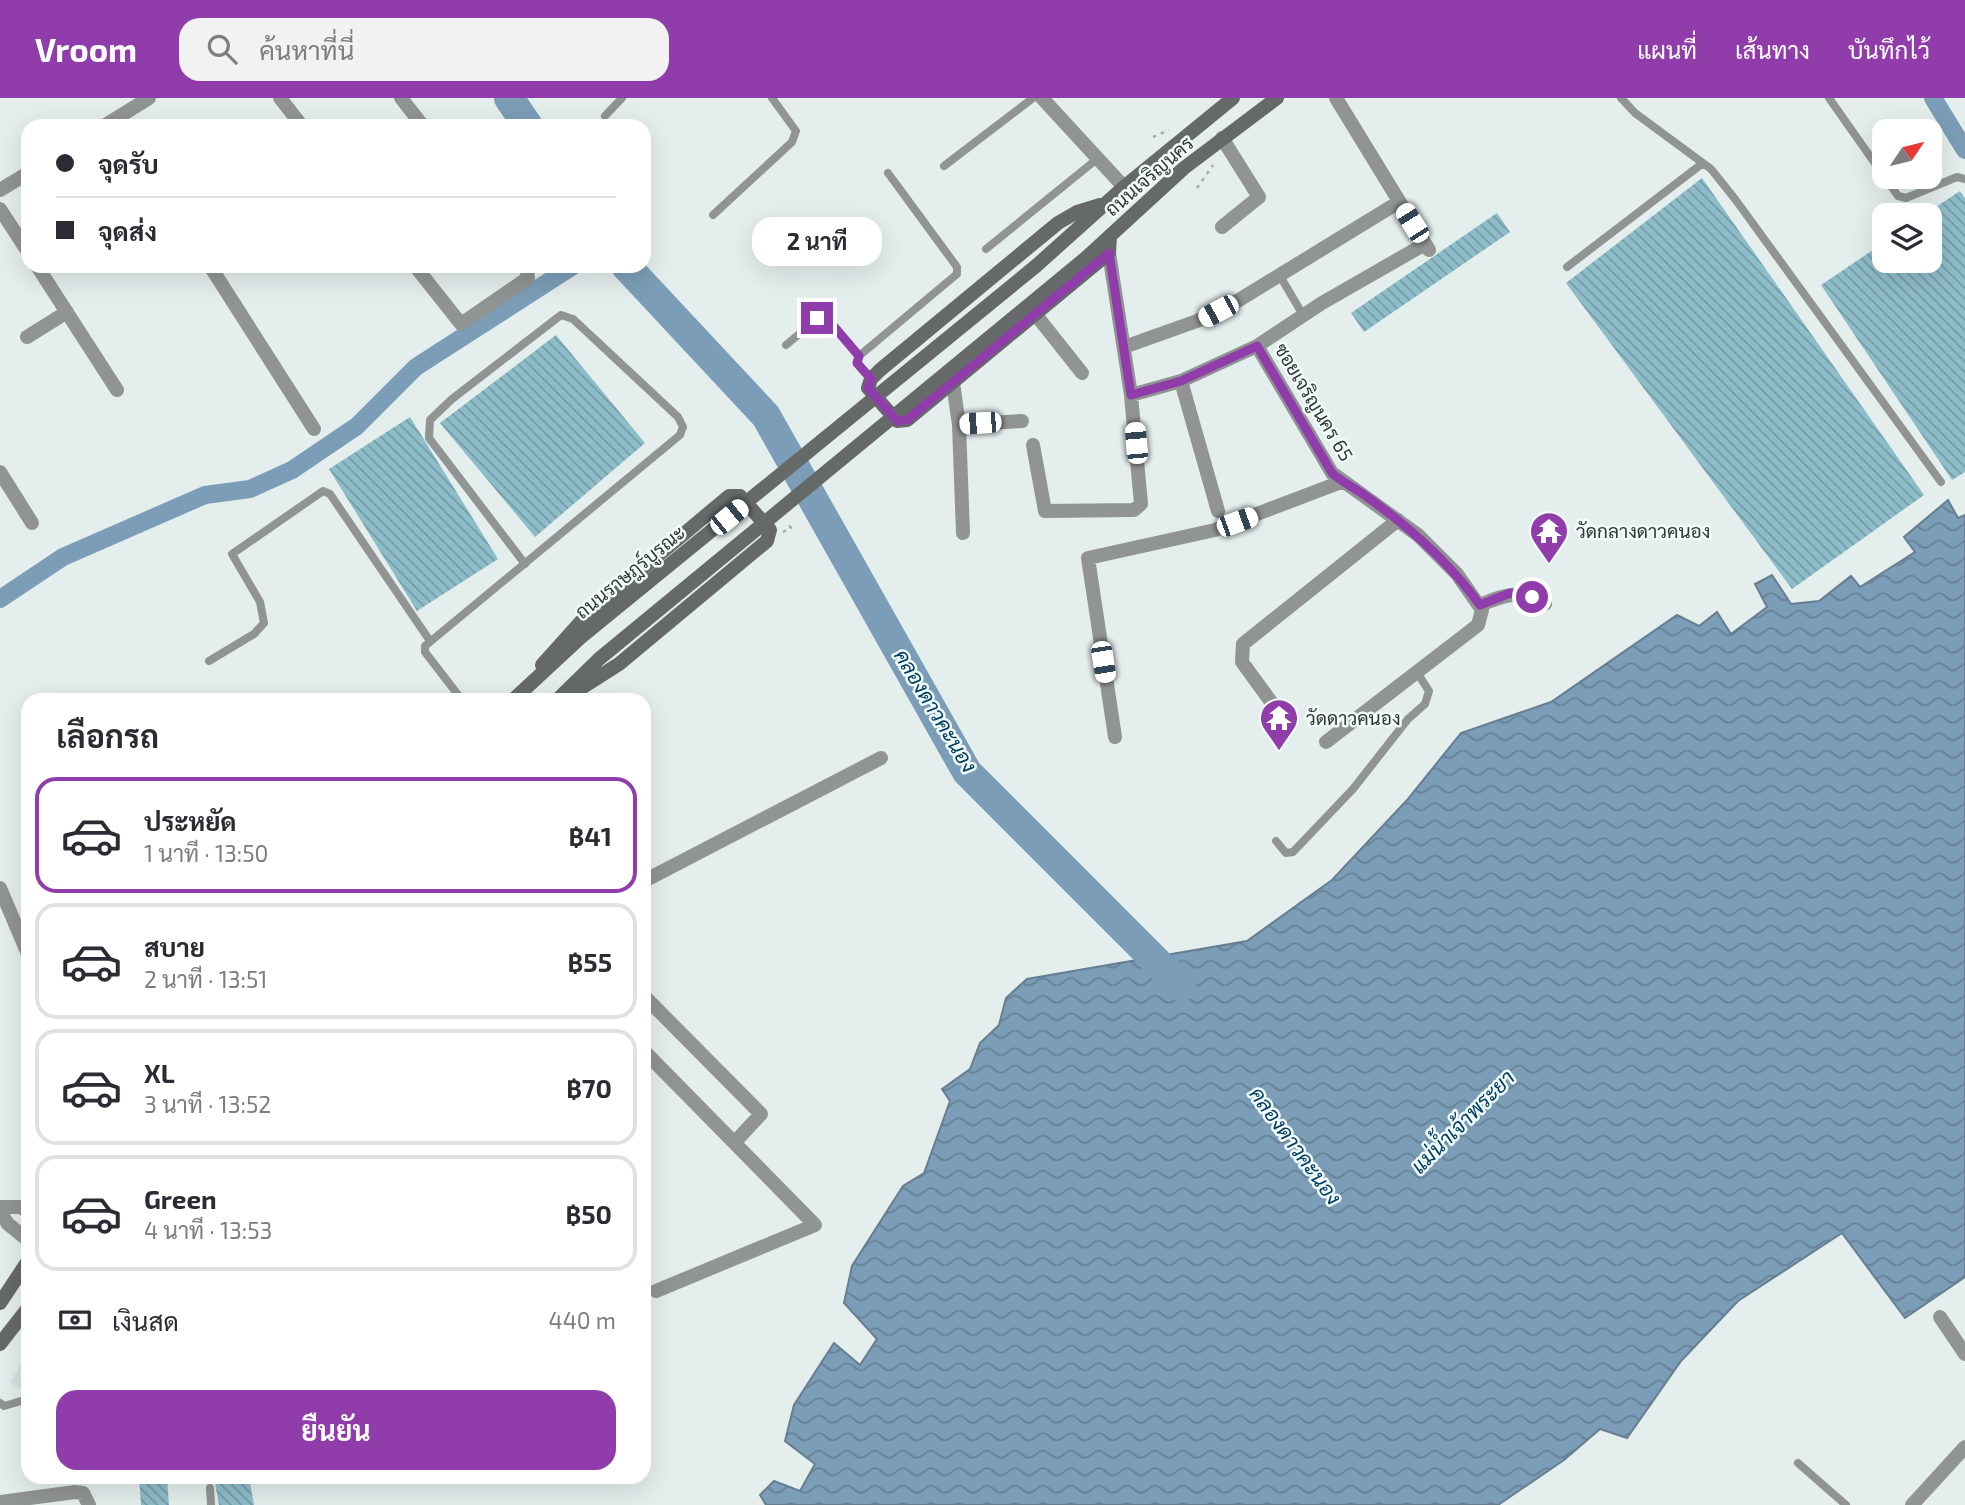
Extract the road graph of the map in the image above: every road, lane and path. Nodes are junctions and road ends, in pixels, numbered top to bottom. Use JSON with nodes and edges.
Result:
{"nodes":[{"id":1,"x":149,"y":98,"type":"edge"},
{"id":2,"x":280,"y":98,"type":"edge"},
{"id":3,"x":401,"y":98,"type":"edge"},
{"id":4,"x":622,"y":98,"type":"edge"},
{"id":5,"x":772,"y":98,"type":"edge"},
{"id":6,"x":1034,"y":98,"type":"edge"},
{"id":7,"x":1042,"y":98,"type":"edge"},
{"id":8,"x":1277,"y":98,"type":"edge"},
{"id":9,"x":1336,"y":98,"type":"edge"},
{"id":10,"x":1621,"y":98,"type":"edge"},
{"id":11,"x":1829,"y":98,"type":"edge"},
{"id":12,"x":1224,"y":101,"type":"edge"},
{"id":13,"x":605,"y":116,"type":"dead end"},
{"id":14,"x":115,"y":119,"type":"edge"},
{"id":15,"x":296,"y":119,"type":"edge"},
{"id":16,"x":418,"y":119,"type":"edge"},
{"id":17,"x":1178,"y":126,"type":"dead end"},
{"id":18,"x":1153,"y":137,"type":"dead end"},
{"id":19,"x":1222,"y":138,"type":"junction"},
{"id":20,"x":1097,"y":159,"type":"junction"},
{"id":21,"x":1703,"y":163,"type":"junction"},
{"id":22,"x":944,"y":166,"type":"dead end"},
{"id":23,"x":1214,"y":166,"type":"dead end"},
{"id":24,"x":888,"y":173,"type":"dead end"},
{"id":25,"x":21,"y":177,"type":"edge"},
{"id":26,"x":1965,"y":179,"type":"edge"},
{"id":27,"x":1124,"y":187,"type":"junction"},
{"id":28,"x":1197,"y":188,"type":"dead end"},
{"id":29,"x":0,"y":190,"type":"edge"},
{"id":30,"x":1399,"y":202,"type":"junction"},
{"id":31,"x":1103,"y":205,"type":"junction"},
{"id":32,"x":0,"y":209,"type":"edge"},
{"id":33,"x":713,"y":215,"type":"dead end"},
{"id":34,"x":1222,"y":227,"type":"dead end"},
{"id":35,"x":21,"y":231,"type":"edge"},
{"id":36,"x":1110,"y":236,"type":"junction"},
{"id":37,"x":986,"y":249,"type":"dead end"},
{"id":38,"x":1109,"y":253,"type":"junction"},
{"id":39,"x":1036,"y":266,"type":"joint"},
{"id":40,"x":1567,"y":267,"type":"dead end"},
{"id":41,"x":42,"y":273,"type":"edge"},
{"id":42,"x":214,"y":273,"type":"edge"},
{"id":43,"x":421,"y":273,"type":"edge"},
{"id":44,"x":527,"y":273,"type":"edge"},
{"id":45,"x":1280,"y":276,"type":"junction"},
{"id":46,"x":67,"y":312,"type":"junction"},
{"id":47,"x":1036,"y":315,"type":"junction"},
{"id":48,"x":1303,"y":315,"type":"junction"},
{"id":49,"x":27,"y":337,"type":"dead end"},
{"id":50,"x":786,"y":345,"type":"dead end"},
{"id":51,"x":1257,"y":346,"type":"junction"},
{"id":52,"x":1124,"y":347,"type":"junction"},
{"id":53,"x":859,"y":356,"type":"junction"},
{"id":54,"x":1082,"y":373,"type":"dead end"},
{"id":55,"x":871,"y":379,"type":"junction"},
{"id":56,"x":1181,"y":381,"type":"junction"},
{"id":57,"x":953,"y":383,"type":"junction"},
{"id":58,"x":117,"y":390,"type":"dead end"},
{"id":59,"x":1131,"y":395,"type":"junction"},
{"id":60,"x":1022,"y":421,"type":"dead end"},
{"id":61,"x":959,"y":425,"type":"junction"},
{"id":62,"x":314,"y":429,"type":"dead end"},
{"id":63,"x":1033,"y":445,"type":"dead end"},
{"id":64,"x":0,"y":472,"type":"edge"},
{"id":65,"x":1341,"y":482,"type":"junction"},
{"id":66,"x":1941,"y":482,"type":"dead end"},
{"id":67,"x":1218,"y":511,"type":"dead end"},
{"id":68,"x":1398,"y":520,"type":"junction"},
{"id":69,"x":32,"y":523,"type":"dead end"},
{"id":70,"x":963,"y":533,"type":"dead end"},
{"id":71,"x":525,"y":564,"type":"junction"},
{"id":72,"x":1545,"y":604,"type":"dead end"},
{"id":73,"x":1480,"y":605,"type":"junction"},
{"id":74,"x":430,"y":641,"type":"junction"},
{"id":75,"x":209,"y":661,"type":"dead end"},
{"id":76,"x":1416,"y":671,"type":"junction"},
{"id":77,"x":527,"y":686,"type":"junction"},
{"id":78,"x":457,"y":693,"type":"edge"},
{"id":79,"x":520,"y":693,"type":"edge"},
{"id":80,"x":564,"y":693,"type":"edge"},
{"id":81,"x":575,"y":693,"type":"edge"},
{"id":82,"x":1278,"y":732,"type":"dead end"},
{"id":83,"x":1115,"y":737,"type":"dead end"},
{"id":84,"x":1326,"y":742,"type":"dead end"},
{"id":85,"x":881,"y":758,"type":"dead end"},
{"id":86,"x":1276,"y":841,"type":"dead end"},
{"id":87,"x":651,"y":877,"type":"edge"},
{"id":88,"x":0,"y":888,"type":"edge"},
{"id":89,"x":21,"y":938,"type":"edge"},
{"id":90,"x":651,"y":1003,"type":"edge"},
{"id":91,"x":651,"y":1058,"type":"edge"},
{"id":92,"x":735,"y":1142,"type":"junction"},
{"id":93,"x":0,"y":1207,"type":"edge"},
{"id":94,"x":21,"y":1207,"type":"edge"},
{"id":95,"x":0,"y":1212,"type":"edge"},
{"id":96,"x":21,"y":1234,"type":"edge"},
{"id":97,"x":21,"y":1272,"type":"edge"},
{"id":98,"x":656,"y":1291,"type":"dead end"},
{"id":99,"x":0,"y":1303,"type":"edge"},
{"id":100,"x":21,"y":1317,"type":"edge"},
{"id":101,"x":1940,"y":1317,"type":"dead end"},
{"id":102,"x":0,"y":1344,"type":"edge"},
{"id":103,"x":1965,"y":1354,"type":"edge"},
{"id":104,"x":21,"y":1402,"type":"edge"},
{"id":105,"x":0,"y":1403,"type":"edge"},
{"id":106,"x":1965,"y":1447,"type":"edge"},
{"id":107,"x":1798,"y":1463,"type":"dead end"},
{"id":108,"x":210,"y":1488,"type":"dead end"},
{"id":109,"x":0,"y":1502,"type":"edge"},
{"id":110,"x":89,"y":1502,"type":"edge"},
{"id":111,"x":211,"y":1505,"type":"edge"},
{"id":112,"x":1846,"y":1505,"type":"edge"},
{"id":113,"x":1912,"y":1505,"type":"edge"}],
"edges":[{"from":1,"to":14,"type":"street"},
{"from":2,"to":15,"type":"street"},
{"from":3,"to":16,"type":"street"},
{"from":4,"to":13,"type":"lane"},
{"from":5,"to":33,"type":"lane"},
{"from":6,"to":22,"type":"lane"},
{"from":7,"to":20,"type":"street"},
{"from":8,"to":19,"type":"main road","name":"ถนนเจริญนคร"},
{"from":9,"to":30,"type":"street"},
{"from":10,"to":21,"type":"lane"},
{"from":11,"to":26,"type":"lane"},
{"from":12,"to":27,"type":"main road","name":"ถนนเจริญนคร"},
{"from":17,"to":18,"type":"path"},
{"from":19,"to":34,"type":"street"},
{"from":19,"to":36,"type":"main road","name":"ถนนเจริญนคร"},
{"from":20,"to":27,"type":"street"},
{"from":20,"to":37,"type":"lane"},
{"from":21,"to":40,"type":"lane"},
{"from":21,"to":66,"type":"lane"},
{"from":23,"to":28,"type":"path"},
{"from":24,"to":53,"type":"lane"},
{"from":25,"to":29,"type":"street"},
{"from":27,"to":31,"type":"main road","name":"ถนนเจริญนคร"},
{"from":30,"to":45,"type":"street"},
{"from":30,"to":48,"type":"street"},
{"from":31,"to":39,"type":"main road","name":"ถนนเจริญนคร"},
{"from":31,"to":55,"type":"main road"},
{"from":32,"to":35,"type":"street"},
{"from":36,"to":38,"type":"main road"},
{"from":36,"to":80,"type":"main road","name":"ถนนเจริญนคร"},
{"from":38,"to":47,"type":"main road"},
{"from":38,"to":52,"type":"street"},
{"from":39,"to":77,"type":"main road","name":"ถนนราษฎร์บูรณะ"},
{"from":41,"to":46,"type":"street"},
{"from":42,"to":62,"type":"street"},
{"from":43,"to":44,"type":"street"},
{"from":45,"to":48,"type":"lane"},
{"from":45,"to":52,"type":"street"},
{"from":46,"to":49,"type":"street"},
{"from":46,"to":58,"type":"street"},
{"from":47,"to":54,"type":"street"},
{"from":47,"to":57,"type":"main road"},
{"from":48,"to":51,"type":"street"},
{"from":50,"to":53,"type":"lane"},
{"from":51,"to":56,"type":"street","name":"ซอยเจริญนคร 65"},
{"from":51,"to":65,"type":"street","name":"ซอยเจริญนคร 65"},
{"from":52,"to":59,"type":"street"},
{"from":53,"to":55,"type":"lane"},
{"from":55,"to":57,"type":"main road"},
{"from":56,"to":59,"type":"street","name":"ซอยเจริญนคร 65"},
{"from":56,"to":67,"type":"street"},
{"from":57,"to":61,"type":"street"},
{"from":59,"to":63,"type":"street"},
{"from":60,"to":61,"type":"street"},
{"from":61,"to":70,"type":"street"},
{"from":64,"to":69,"type":"street"},
{"from":65,"to":68,"type":"street","name":"ซอยเจริญนคร 65"},
{"from":65,"to":83,"type":"street"},
{"from":68,"to":73,"type":"street","name":"ซอยเจริญนคร 65"},
{"from":68,"to":82,"type":"street"},
{"from":71,"to":71,"type":"lane"},
{"from":71,"to":74,"type":"lane"},
{"from":72,"to":73,"type":"street"},
{"from":73,"to":76,"type":"street"},
{"from":74,"to":75,"type":"lane"},
{"from":74,"to":78,"type":"lane"},
{"from":76,"to":84,"type":"street"},
{"from":76,"to":86,"type":"lane"},
{"from":77,"to":79,"type":"main road","name":"ถนนราษฎร์บูรณะ"},
{"from":77,"to":81,"type":"main road"},
{"from":85,"to":87,"type":"street"},
{"from":88,"to":89,"type":"street"},
{"from":90,"to":92,"type":"street"},
{"from":91,"to":92,"type":"street"},
{"from":92,"to":98,"type":"street"},
{"from":93,"to":94,"type":"street"},
{"from":95,"to":96,"type":"street"},
{"from":97,"to":99,"type":"main road"},
{"from":100,"to":102,"type":"main road"},
{"from":101,"to":103,"type":"street"},
{"from":104,"to":105,"type":"lane"},
{"from":106,"to":113,"type":"street"},
{"from":107,"to":112,"type":"lane"},
{"from":108,"to":111,"type":"lane"},
{"from":109,"to":110,"type":"street"}]}
